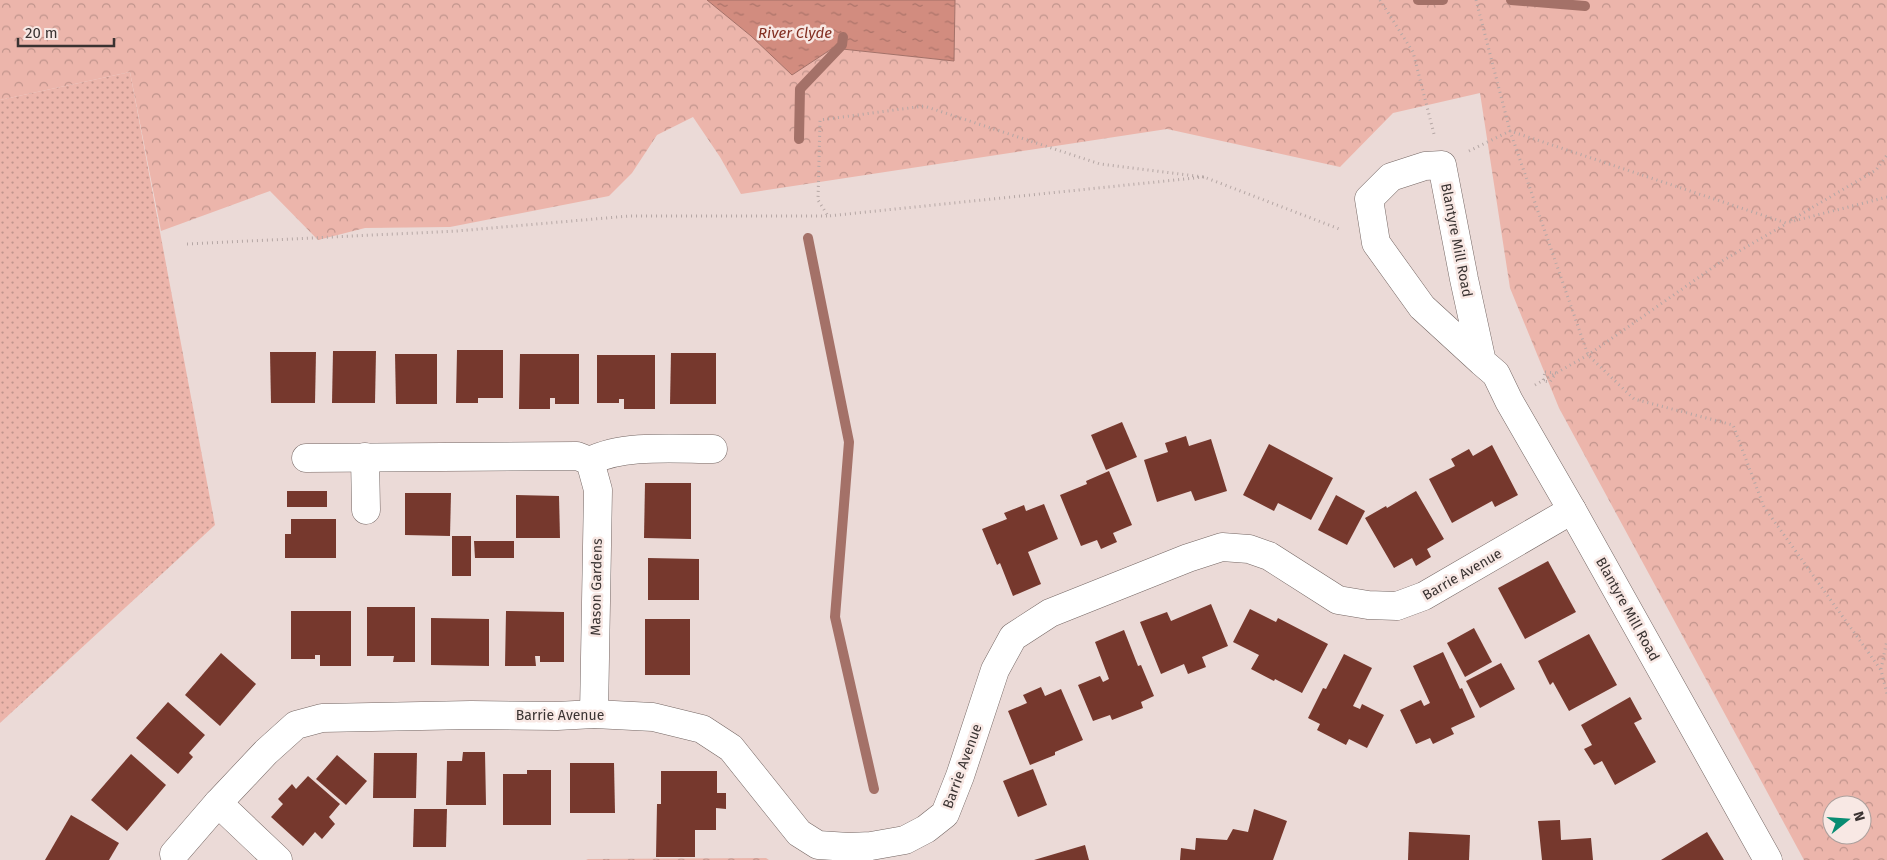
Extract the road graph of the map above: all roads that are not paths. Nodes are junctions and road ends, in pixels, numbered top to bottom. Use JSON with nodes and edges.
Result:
{"nodes":[{"id":1,"x":1482,"y":362,"type":"junction"},
{"id":2,"x":713,"y":449,"type":"dead end"},
{"id":3,"x":365,"y":457,"type":"junction"},
{"id":4,"x":306,"y":458,"type":"dead end"},
{"id":5,"x":590,"y":461,"type":"junction"},
{"id":6,"x":366,"y":510,"type":"dead end"},
{"id":7,"x":1572,"y":510,"type":"junction"},
{"id":8,"x":594,"y":714,"type":"junction"},
{"id":9,"x":218,"y":803,"type":"junction"},
{"id":10,"x":174,"y":854,"type":"dead end"},
{"id":11,"x":278,"y":860,"type":"edge"},
{"id":12,"x":1768,"y":860,"type":"edge"}],
"edges":[{"from":1,"to":1,"type":"street","name":"Blantyre Mill Road"},
{"from":1,"to":7,"type":"street","name":"Blantyre Mill Road"},
{"from":2,"to":5,"type":"street"},
{"from":3,"to":4,"type":"street"},
{"from":3,"to":5,"type":"street"},
{"from":3,"to":6,"type":"street"},
{"from":5,"to":8,"type":"street","name":"Mason Gardens"},
{"from":7,"to":8,"type":"street","name":"Barrie Avenue"},
{"from":7,"to":12,"type":"street","name":"Blantyre Mill Road"},
{"from":8,"to":9,"type":"street","name":"Barrie Avenue"},
{"from":9,"to":10,"type":"street","name":"Barrie Avenue"},
{"from":9,"to":11,"type":"street"}]}
